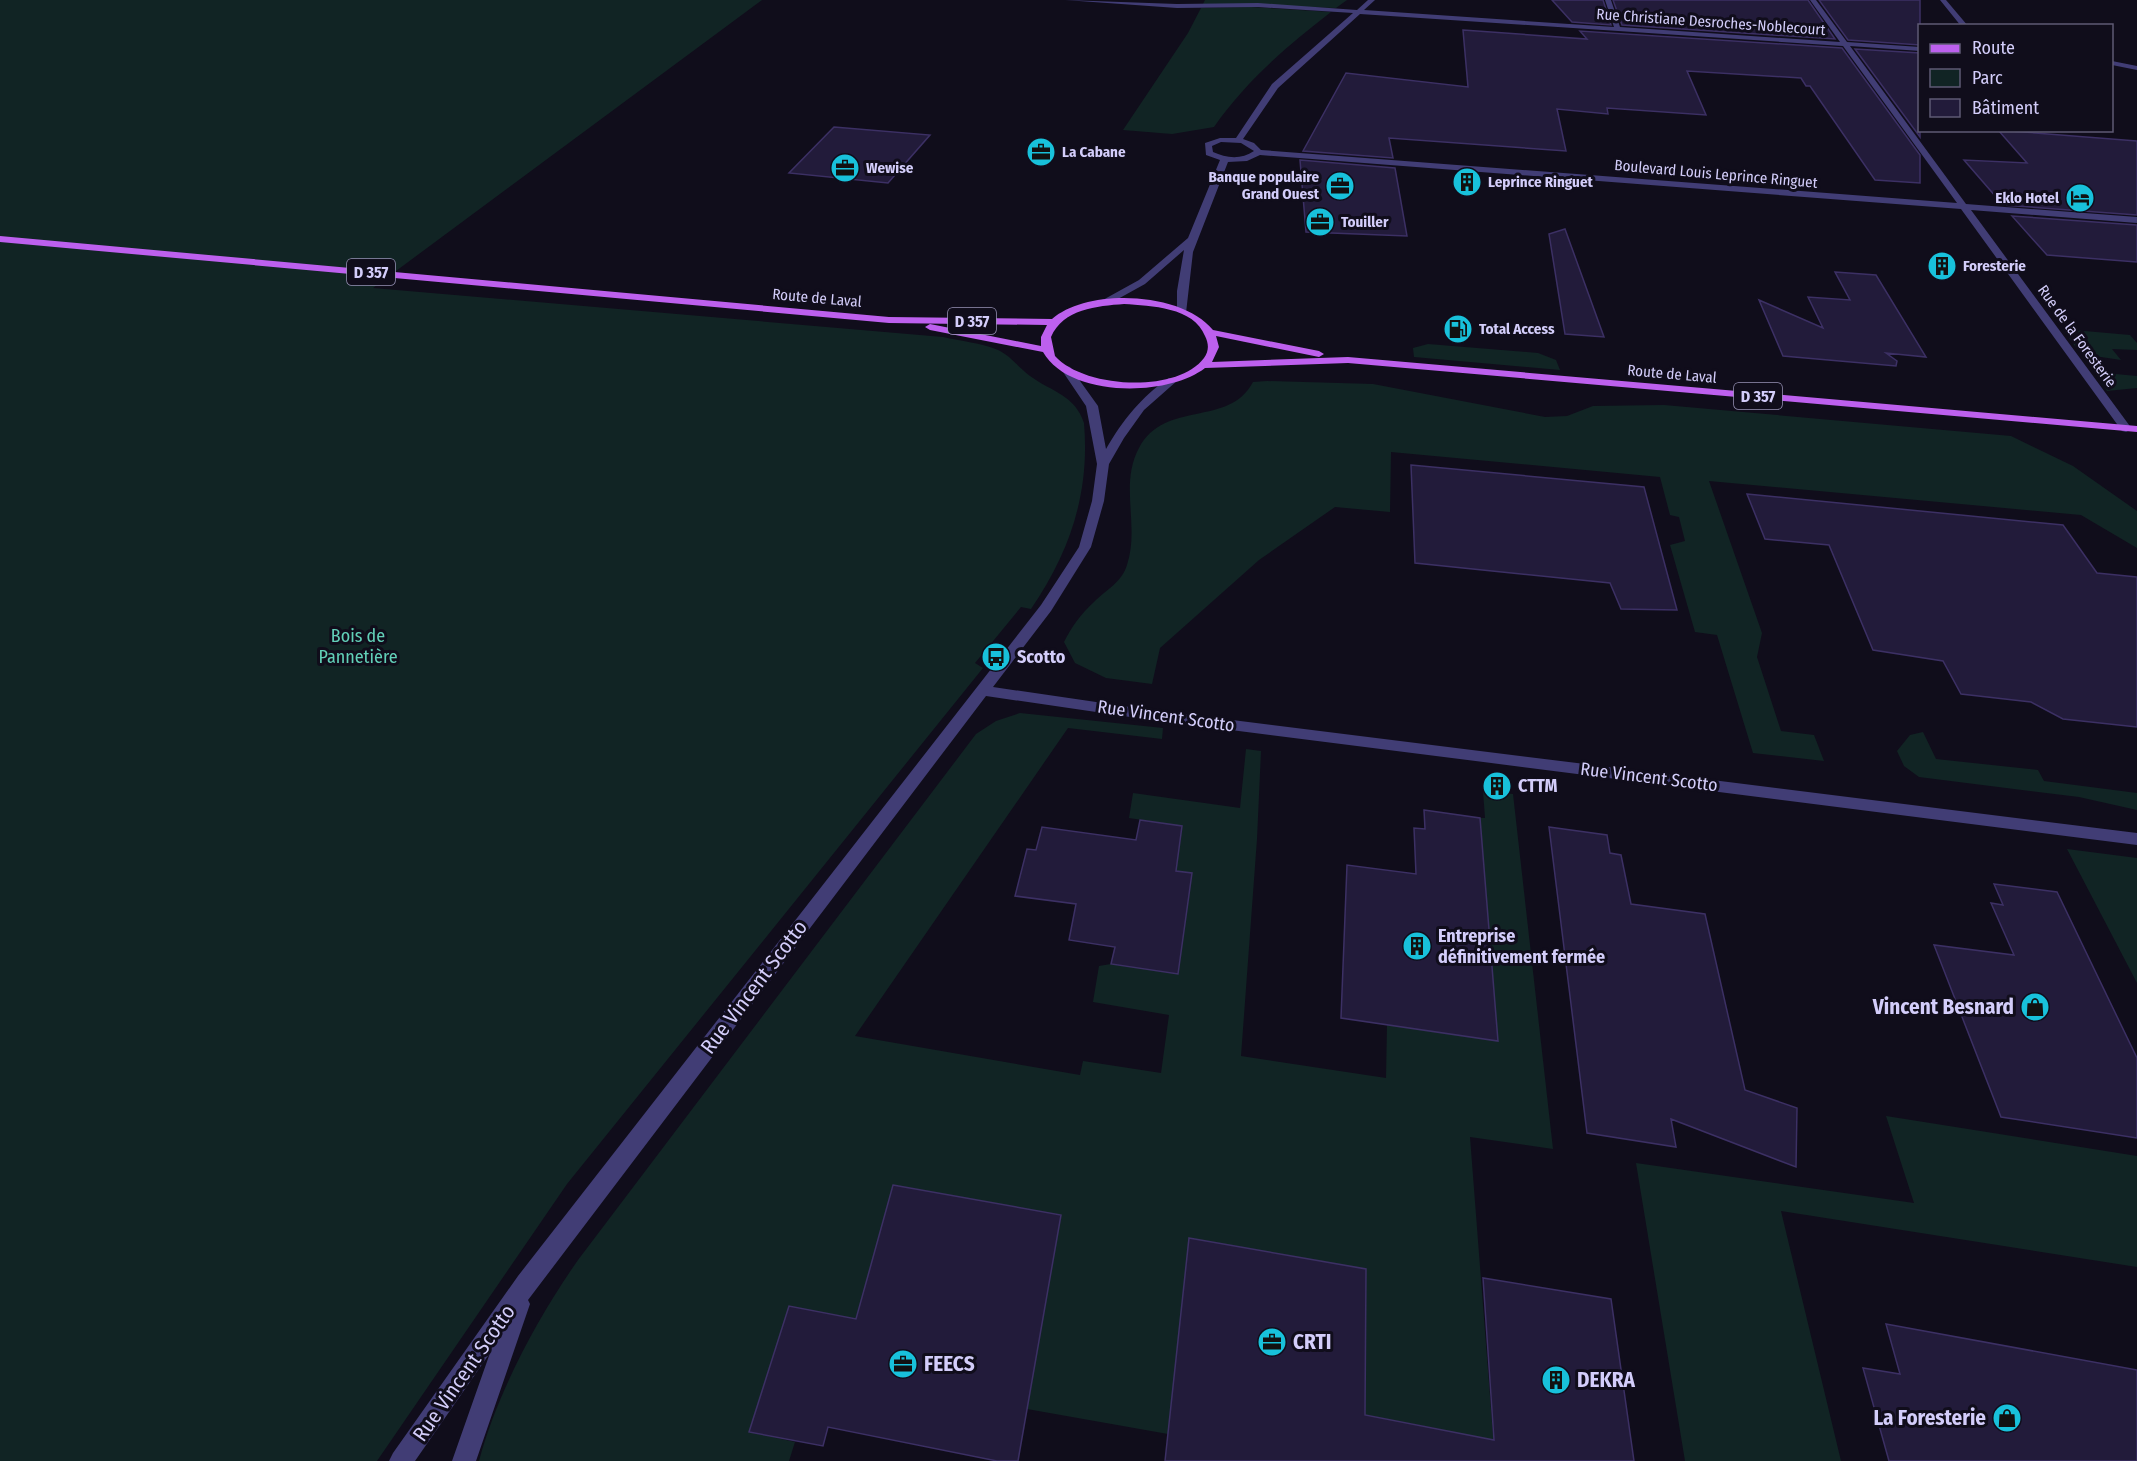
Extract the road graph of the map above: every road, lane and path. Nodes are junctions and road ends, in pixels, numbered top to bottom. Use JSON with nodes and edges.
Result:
{"nodes":[{"id":1,"x":1068,"y":0,"type":"edge"},
{"id":2,"x":1372,"y":0,"type":"edge"},
{"id":3,"x":1608,"y":0,"type":"edge"},
{"id":4,"x":1813,"y":0,"type":"edge"},
{"id":5,"x":1943,"y":0,"type":"edge"},
{"id":6,"x":1357,"y":12,"type":"junction"},
{"id":7,"x":1963,"y":24,"type":"edge"},
{"id":8,"x":1618,"y":30,"type":"junction"},
{"id":9,"x":1845,"y":45,"type":"junction"},
{"id":10,"x":1918,"y":50,"type":"edge"},
{"id":11,"x":2113,"y":63,"type":"edge"},
{"id":12,"x":2137,"y":68,"type":"edge"},
{"id":13,"x":1238,"y":140,"type":"junction"},
{"id":14,"x":1258,"y":152,"type":"junction"},
{"id":15,"x":1226,"y":159,"type":"junction"},
{"id":16,"x":1966,"y":208,"type":"junction"},
{"id":17,"x":2137,"y":220,"type":"edge"},
{"id":18,"x":0,"y":239,"type":"edge"},
{"id":19,"x":1191,"y":240,"type":"junction"},
{"id":20,"x":1104,"y":303,"type":"junction"},
{"id":21,"x":1182,"y":311,"type":"junction"},
{"id":22,"x":889,"y":320,"type":"junction"},
{"id":23,"x":1055,"y":322,"type":"junction"},
{"id":24,"x":1210,"y":332,"type":"junction"},
{"id":25,"x":1047,"y":350,"type":"junction"},
{"id":26,"x":1348,"y":360,"type":"junction"},
{"id":27,"x":1204,"y":364,"type":"junction"},
{"id":28,"x":1066,"y":369,"type":"junction"},
{"id":29,"x":1173,"y":380,"type":"junction"},
{"id":30,"x":2132,"y":429,"type":"edge"},
{"id":31,"x":1103,"y":464,"type":"junction"},
{"id":32,"x":982,"y":690,"type":"junction"},
{"id":33,"x":2137,"y":840,"type":"edge"},
{"id":34,"x":526,"y":1284,"type":"junction"},
{"id":35,"x":401,"y":1461,"type":"edge"},
{"id":36,"x":464,"y":1461,"type":"edge"}],
"edges":[{"from":1,"to":6,"type":"street","name":"Rue Christiane Desroches-Noblecourt"},
{"from":2,"to":6,"type":"street"},
{"from":3,"to":8,"type":"street"},
{"from":4,"to":9,"type":"street","name":"Rue de la Foresterie"},
{"from":5,"to":7,"type":"street"},
{"from":6,"to":8,"type":"street","name":"Rue Christiane Desroches-Noblecourt"},
{"from":6,"to":13,"type":"street"},
{"from":8,"to":9,"type":"street","name":"Rue Christiane Desroches-Noblecourt"},
{"from":9,"to":10,"type":"street","name":"Rue Christiane Desroches-Noblecourt"},
{"from":9,"to":16,"type":"street","name":"Rue de la Foresterie"},
{"from":11,"to":12,"type":"street"},
{"from":13,"to":14,"type":"street"},
{"from":13,"to":15,"type":"street"},
{"from":14,"to":15,"type":"street"},
{"from":14,"to":16,"type":"street","name":"Boulevard Louis Leprince Ringuet"},
{"from":15,"to":19,"type":"street"},
{"from":16,"to":17,"type":"street","name":"Boulevard Louis Leprince Ringuet"},
{"from":16,"to":30,"type":"street","name":"Rue de la Foresterie"},
{"from":18,"to":22,"type":"main road","name":"Route de Laval","number":"D 357"},
{"from":19,"to":20,"type":"street"},
{"from":19,"to":21,"type":"street"},
{"from":20,"to":21,"type":"main road"},
{"from":20,"to":23,"type":"main road"},
{"from":21,"to":24,"type":"main road"},
{"from":22,"to":23,"type":"main road","name":"Route de Laval","number":"D 357"},
{"from":22,"to":25,"type":"main road","name":"Route de Laval","number":"D 357"},
{"from":23,"to":25,"type":"main road"},
{"from":24,"to":26,"type":"main road","name":"Route de Laval","number":"D 357"},
{"from":24,"to":27,"type":"main road"},
{"from":25,"to":28,"type":"main road"},
{"from":26,"to":27,"type":"main road","name":"Route de Laval","number":"D 357"},
{"from":26,"to":30,"type":"main road","name":"Route de Laval","number":"D 357"},
{"from":27,"to":29,"type":"main road"},
{"from":28,"to":29,"type":"main road"},
{"from":28,"to":31,"type":"street","name":"Rue Vincent Scotto"},
{"from":29,"to":31,"type":"street","name":"Rue Vincent Scotto"},
{"from":31,"to":32,"type":"street","name":"Rue Vincent Scotto"},
{"from":32,"to":33,"type":"street","name":"Rue Vincent Scotto"},
{"from":32,"to":34,"type":"street","name":"Rue Vincent Scotto"},
{"from":34,"to":35,"type":"street","name":"Rue Vincent Scotto"},
{"from":34,"to":36,"type":"street","name":"Rue Vincent Scotto"}]}
